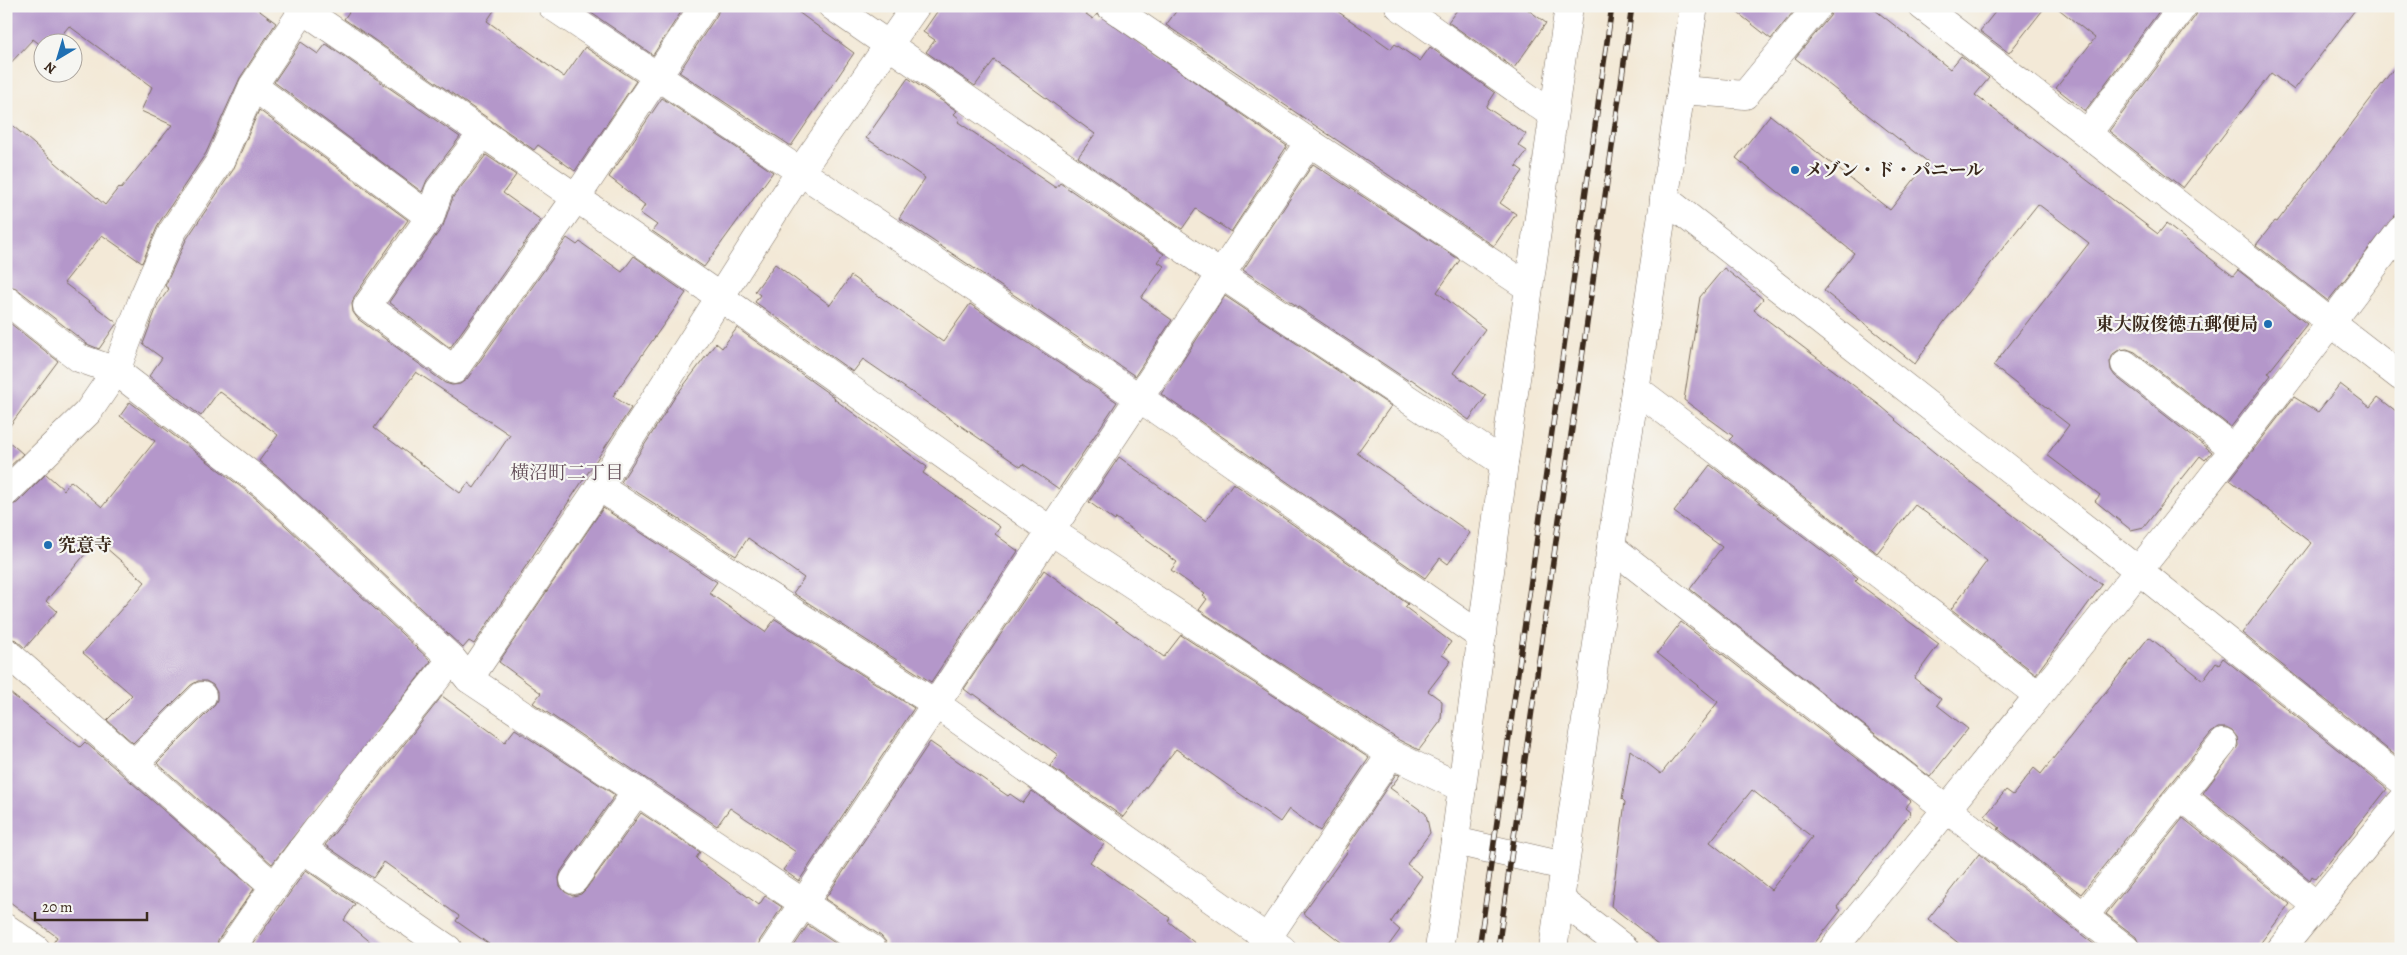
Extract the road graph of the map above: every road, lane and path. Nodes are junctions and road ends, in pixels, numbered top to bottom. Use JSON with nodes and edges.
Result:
{"nodes":[{"id":1,"x":552,"y":6,"type":"edge"},
{"id":2,"x":704,"y":6,"type":"edge"},
{"id":3,"x":832,"y":6,"type":"edge"},
{"id":4,"x":916,"y":6,"type":"edge"},
{"id":5,"x":1110,"y":6,"type":"edge"},
{"id":6,"x":1569,"y":6,"type":"edge"},
{"id":7,"x":1694,"y":6,"type":"edge"},
{"id":8,"x":1818,"y":6,"type":"edge"},
{"id":9,"x":1922,"y":6,"type":"edge"},
{"id":10,"x":2184,"y":6,"type":"edge"},
{"id":11,"x":1400,"y":7,"type":"edge"},
{"id":12,"x":303,"y":8,"type":"edge"},
{"id":13,"x":889,"y":44,"type":"junction"},
{"id":14,"x":656,"y":76,"type":"junction"},
{"id":15,"x":253,"y":86,"type":"junction"},
{"id":16,"x":1682,"y":90,"type":"junction"},
{"id":17,"x":1553,"y":115,"type":"junction"},
{"id":18,"x":483,"y":133,"type":"junction"},
{"id":19,"x":2087,"y":134,"type":"junction"},
{"id":20,"x":1309,"y":142,"type":"junction"},
{"id":21,"x":800,"y":173,"type":"junction"},
{"id":22,"x":576,"y":198,"type":"junction"},
{"id":23,"x":1664,"y":198,"type":"junction"},
{"id":24,"x":430,"y":217,"type":"junction"},
{"id":25,"x":2401,"y":230,"type":"edge"},
{"id":26,"x":1220,"y":274,"type":"junction"},
{"id":27,"x":1528,"y":287,"type":"junction"},
{"id":28,"x":720,"y":297,"type":"junction"},
{"id":29,"x":6,"y":300,"type":"edge"},
{"id":30,"x":2332,"y":323,"type":"junction"},
{"id":31,"x":2125,"y":364,"type":"dead end"},
{"id":32,"x":116,"y":372,"type":"junction"},
{"id":33,"x":2401,"y":377,"type":"edge"},
{"id":34,"x":1635,"y":388,"type":"junction"},
{"id":35,"x":1138,"y":397,"type":"junction"},
{"id":36,"x":2233,"y":448,"type":"junction"},
{"id":37,"x":1504,"y":463,"type":"junction"},
{"id":38,"x":599,"y":486,"type":"junction"},
{"id":39,"x":6,"y":492,"type":"edge"},
{"id":40,"x":1051,"y":531,"type":"junction"},
{"id":41,"x":1611,"y":547,"type":"junction"},
{"id":42,"x":2138,"y":570,"type":"junction"},
{"id":43,"x":1482,"y":637,"type":"junction"},
{"id":44,"x":6,"y":652,"type":"edge"},
{"id":45,"x":452,"y":659,"type":"junction"},
{"id":46,"x":470,"y":679,"type":"junction"},
{"id":47,"x":2038,"y":695,"type":"junction"},
{"id":48,"x":202,"y":696,"type":"dead end"},
{"id":49,"x":936,"y":704,"type":"junction"},
{"id":50,"x":2223,"y":743,"type":"dead end"},
{"id":51,"x":1391,"y":754,"type":"junction"},
{"id":52,"x":134,"y":764,"type":"junction"},
{"id":53,"x":2401,"y":780,"type":"edge"},
{"id":54,"x":1462,"y":788,"type":"junction"},
{"id":55,"x":637,"y":791,"type":"junction"},
{"id":56,"x":2181,"y":796,"type":"junction"},
{"id":57,"x":2401,"y":802,"type":"edge"},
{"id":58,"x":1947,"y":809,"type":"junction"},
{"id":59,"x":1455,"y":841,"type":"junction"},
{"id":60,"x":303,"y":849,"type":"junction"},
{"id":61,"x":1564,"y":866,"type":"junction"},
{"id":62,"x":574,"y":880,"type":"dead end"},
{"id":63,"x":275,"y":887,"type":"junction"},
{"id":64,"x":1561,"y":900,"type":"junction"},
{"id":65,"x":806,"y":903,"type":"junction"},
{"id":66,"x":2316,"y":906,"type":"junction"},
{"id":67,"x":2084,"y":916,"type":"junction"},
{"id":68,"x":6,"y":928,"type":"edge"},
{"id":69,"x":1270,"y":945,"type":"edge"},
{"id":70,"x":36,"y":949,"type":"edge"},
{"id":71,"x":231,"y":949,"type":"edge"},
{"id":72,"x":448,"y":949,"type":"edge"},
{"id":73,"x":773,"y":949,"type":"edge"},
{"id":74,"x":872,"y":949,"type":"edge"},
{"id":75,"x":1439,"y":949,"type":"edge"},
{"id":76,"x":1553,"y":949,"type":"edge"},
{"id":77,"x":1625,"y":949,"type":"edge"},
{"id":78,"x":1833,"y":949,"type":"edge"},
{"id":79,"x":2126,"y":949,"type":"edge"},
{"id":80,"x":2281,"y":949,"type":"edge"}],
"edges":[{"from":1,"to":14,"type":"street"},
{"from":2,"to":14,"type":"street"},
{"from":3,"to":13,"type":"street"},
{"from":4,"to":13,"type":"street"},
{"from":5,"to":20,"type":"street"},
{"from":6,"to":17,"type":"street"},
{"from":7,"to":16,"type":"street"},
{"from":8,"to":16,"type":"street"},
{"from":9,"to":19,"type":"street"},
{"from":10,"to":19,"type":"street"},
{"from":11,"to":17,"type":"street"},
{"from":12,"to":15,"type":"street"},
{"from":12,"to":18,"type":"street"},
{"from":13,"to":21,"type":"street"},
{"from":13,"to":26,"type":"street"},
{"from":14,"to":21,"type":"street"},
{"from":14,"to":22,"type":"street"},
{"from":15,"to":24,"type":"street"},
{"from":15,"to":32,"type":"street"},
{"from":16,"to":23,"type":"street"},
{"from":17,"to":27,"type":"street"},
{"from":18,"to":22,"type":"street"},
{"from":18,"to":24,"type":"street"},
{"from":19,"to":30,"type":"street"},
{"from":20,"to":26,"type":"street"},
{"from":20,"to":27,"type":"street"},
{"from":21,"to":28,"type":"street"},
{"from":21,"to":35,"type":"street"},
{"from":22,"to":24,"type":"street"},
{"from":22,"to":28,"type":"street"},
{"from":23,"to":34,"type":"street"},
{"from":23,"to":42,"type":"street"},
{"from":25,"to":30,"type":"street"},
{"from":26,"to":35,"type":"street"},
{"from":26,"to":37,"type":"street"},
{"from":27,"to":37,"type":"street"},
{"from":28,"to":38,"type":"street"},
{"from":28,"to":40,"type":"street"},
{"from":29,"to":32,"type":"street"},
{"from":30,"to":33,"type":"street"},
{"from":30,"to":36,"type":"street"},
{"from":31,"to":36,"type":"street"},
{"from":32,"to":39,"type":"street"},
{"from":32,"to":45,"type":"street"},
{"from":34,"to":41,"type":"street"},
{"from":34,"to":47,"type":"street"},
{"from":35,"to":40,"type":"street"},
{"from":35,"to":43,"type":"street"},
{"from":36,"to":42,"type":"street"},
{"from":37,"to":43,"type":"street"},
{"from":38,"to":46,"type":"street"},
{"from":38,"to":49,"type":"street"},
{"from":40,"to":49,"type":"street"},
{"from":40,"to":51,"type":"street"},
{"from":41,"to":58,"type":"street"},
{"from":41,"to":61,"type":"street"},
{"from":42,"to":47,"type":"street"},
{"from":42,"to":53,"type":"street"},
{"from":43,"to":54,"type":"street"},
{"from":44,"to":52,"type":"street"},
{"from":45,"to":46,"type":"street"},
{"from":45,"to":60,"type":"street"},
{"from":46,"to":55,"type":"street"},
{"from":47,"to":58,"type":"street"},
{"from":48,"to":52,"type":"street"},
{"from":49,"to":65,"type":"street"},
{"from":49,"to":69,"type":"street"},
{"from":50,"to":56,"type":"street"},
{"from":51,"to":54,"type":"street"},
{"from":51,"to":69,"type":"street"},
{"from":52,"to":63,"type":"street"},
{"from":54,"to":59,"type":"street"},
{"from":55,"to":62,"type":"street"},
{"from":55,"to":65,"type":"street"},
{"from":56,"to":66,"type":"street"},
{"from":56,"to":67,"type":"street"},
{"from":57,"to":66,"type":"street"},
{"from":58,"to":67,"type":"street"},
{"from":58,"to":78,"type":"street"},
{"from":59,"to":61,"type":"street"},
{"from":59,"to":75,"type":"street"},
{"from":60,"to":63,"type":"street"},
{"from":60,"to":72,"type":"street"},
{"from":61,"to":64,"type":"street"},
{"from":63,"to":71,"type":"street"},
{"from":64,"to":76,"type":"street"},
{"from":64,"to":77,"type":"street"},
{"from":65,"to":73,"type":"street"},
{"from":65,"to":74,"type":"street"},
{"from":66,"to":80,"type":"street"},
{"from":67,"to":79,"type":"street"},
{"from":68,"to":70,"type":"street"}]}
